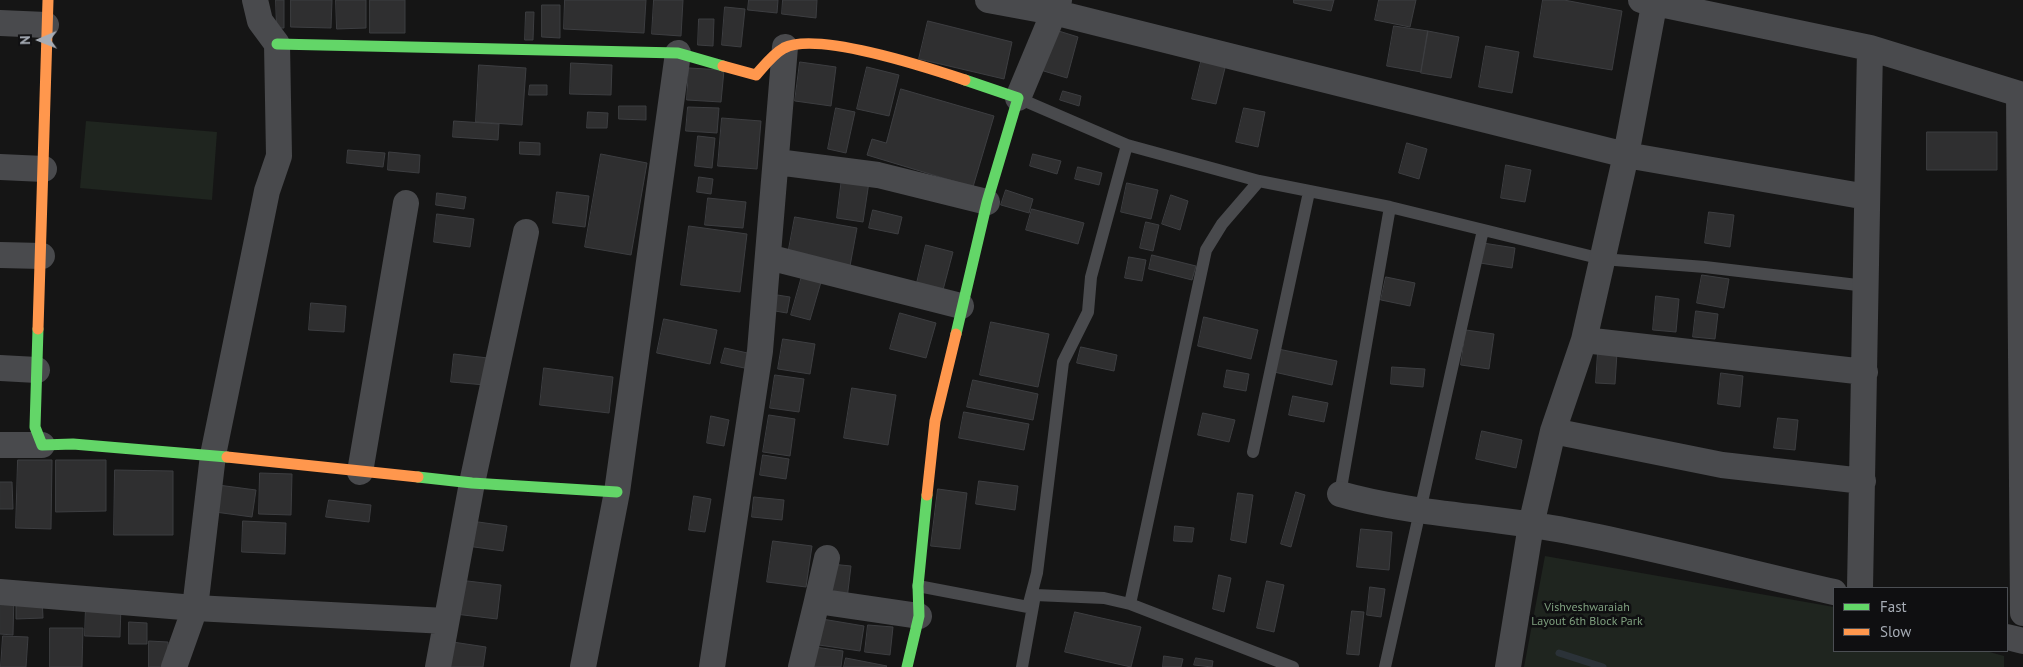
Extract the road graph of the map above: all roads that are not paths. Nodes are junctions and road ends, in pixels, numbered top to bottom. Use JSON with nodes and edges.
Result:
{"nodes":[{"id":1,"x":255,"y":0,"type":"edge"},
{"id":2,"x":988,"y":0,"type":"edge"},
{"id":3,"x":1650,"y":1,"type":"edge"},
{"id":4,"x":1056,"y":6,"type":"edge"},
{"id":5,"x":47,"y":12,"type":"edge"},
{"id":6,"x":0,"y":23,"type":"edge"},
{"id":7,"x":277,"y":44,"type":"junction"},
{"id":8,"x":785,"y":47,"type":"junction"},
{"id":9,"x":1870,"y":48,"type":"junction"},
{"id":10,"x":678,"y":53,"type":"junction"},
{"id":11,"x":2021,"y":94,"type":"edge"},
{"id":12,"x":1018,"y":98,"type":"junction"},
{"id":13,"x":1127,"y":145,"type":"junction"},
{"id":14,"x":1626,"y":155,"type":"junction"},
{"id":15,"x":776,"y":162,"type":"junction"},
{"id":16,"x":0,"y":167,"type":"edge"},
{"id":17,"x":44,"y":169,"type":"junction"},
{"id":18,"x":1259,"y":181,"type":"junction"},
{"id":19,"x":1309,"y":192,"type":"junction"},
{"id":20,"x":1867,"y":197,"type":"junction"},
{"id":21,"x":986,"y":202,"type":"junction"},
{"id":22,"x":406,"y":203,"type":"dead end"},
{"id":23,"x":1390,"y":207,"type":"junction"},
{"id":24,"x":1483,"y":230,"type":"junction"},
{"id":25,"x":526,"y":232,"type":"dead end"},
{"id":26,"x":0,"y":254,"type":"edge"},
{"id":27,"x":42,"y":256,"type":"junction"},
{"id":28,"x":768,"y":257,"type":"junction"},
{"id":29,"x":1602,"y":259,"type":"junction"},
{"id":30,"x":1866,"y":286,"type":"junction"},
{"id":31,"x":961,"y":306,"type":"junction"},
{"id":32,"x":1584,"y":340,"type":"junction"},
{"id":33,"x":0,"y":368,"type":"edge"},
{"id":34,"x":38,"y":370,"type":"junction"},
{"id":35,"x":1865,"y":372,"type":"junction"},
{"id":36,"x":1553,"y":431,"type":"junction"},
{"id":37,"x":0,"y":445,"type":"edge"},
{"id":38,"x":42,"y":445,"type":"junction"},
{"id":39,"x":1253,"y":452,"type":"dead end"},
{"id":40,"x":214,"y":455,"type":"junction"},
{"id":41,"x":360,"y":472,"type":"junction"},
{"id":42,"x":1863,"y":481,"type":"junction"},
{"id":43,"x":472,"y":484,"type":"junction"},
{"id":44,"x":617,"y":492,"type":"junction"},
{"id":45,"x":1340,"y":494,"type":"joint"},
{"id":46,"x":1418,"y":511,"type":"junction"},
{"id":47,"x":1531,"y":525,"type":"junction"},
{"id":48,"x":826,"y":558,"type":"dead end"},
{"id":49,"x":918,"y":586,"type":"junction"},
{"id":50,"x":1860,"y":587,"type":"edge"},
{"id":51,"x":0,"y":592,"type":"edge"},
{"id":52,"x":1833,"y":592,"type":"edge"},
{"id":53,"x":1035,"y":595,"type":"junction"},
{"id":54,"x":817,"y":601,"type":"junction"},
{"id":55,"x":1130,"y":604,"type":"junction"},
{"id":56,"x":1028,"y":607,"type":"junction"},
{"id":57,"x":195,"y":608,"type":"junction"},
{"id":58,"x":2023,"y":613,"type":"edge"},
{"id":59,"x":919,"y":616,"type":"junction"},
{"id":60,"x":446,"y":621,"type":"junction"},
{"id":61,"x":2008,"y":636,"type":"edge"},
{"id":62,"x":2023,"y":641,"type":"edge"},
{"id":63,"x":174,"y":667,"type":"edge"},
{"id":64,"x":438,"y":667,"type":"edge"},
{"id":65,"x":583,"y":667,"type":"edge"},
{"id":66,"x":712,"y":667,"type":"edge"},
{"id":67,"x":801,"y":667,"type":"edge"},
{"id":68,"x":907,"y":667,"type":"edge"},
{"id":69,"x":1022,"y":667,"type":"edge"},
{"id":70,"x":1293,"y":667,"type":"edge"},
{"id":71,"x":1384,"y":667,"type":"edge"},
{"id":72,"x":1508,"y":667,"type":"edge"}],
"edges":[{"from":1,"to":7,"type":"street"},
{"from":2,"to":4,"type":"street"},
{"from":3,"to":9,"type":"street"},
{"from":3,"to":14,"type":"street"},
{"from":4,"to":12,"type":"street"},
{"from":4,"to":14,"type":"street"},
{"from":5,"to":6,"type":"street"},
{"from":5,"to":17,"type":"street"},
{"from":7,"to":10,"type":"street"},
{"from":7,"to":40,"type":"street"},
{"from":8,"to":10,"type":"street"},
{"from":8,"to":12,"type":"street"},
{"from":8,"to":15,"type":"street"},
{"from":9,"to":11,"type":"street"},
{"from":9,"to":20,"type":"street"},
{"from":10,"to":44,"type":"street"},
{"from":11,"to":58,"type":"street"},
{"from":12,"to":13,"type":"lane"},
{"from":12,"to":21,"type":"street"},
{"from":13,"to":18,"type":"lane"},
{"from":13,"to":56,"type":"lane"},
{"from":14,"to":20,"type":"street"},
{"from":14,"to":29,"type":"street"},
{"from":15,"to":21,"type":"street"},
{"from":15,"to":28,"type":"street"},
{"from":16,"to":17,"type":"street"},
{"from":17,"to":27,"type":"street"},
{"from":18,"to":19,"type":"lane"},
{"from":18,"to":55,"type":"lane"},
{"from":19,"to":23,"type":"lane"},
{"from":19,"to":39,"type":"lane"},
{"from":20,"to":30,"type":"street"},
{"from":21,"to":31,"type":"street"},
{"from":22,"to":41,"type":"street"},
{"from":23,"to":24,"type":"lane"},
{"from":23,"to":45,"type":"lane"},
{"from":24,"to":29,"type":"lane"},
{"from":24,"to":46,"type":"lane"},
{"from":25,"to":43,"type":"street"},
{"from":26,"to":27,"type":"street"},
{"from":27,"to":34,"type":"street"},
{"from":28,"to":31,"type":"street"},
{"from":28,"to":66,"type":"street"},
{"from":29,"to":30,"type":"lane"},
{"from":29,"to":32,"type":"street"},
{"from":30,"to":35,"type":"street"},
{"from":31,"to":49,"type":"street"},
{"from":32,"to":35,"type":"street"},
{"from":32,"to":36,"type":"street"},
{"from":33,"to":34,"type":"street"},
{"from":34,"to":38,"type":"street"},
{"from":35,"to":42,"type":"street"},
{"from":36,"to":42,"type":"street"},
{"from":36,"to":47,"type":"street"},
{"from":37,"to":38,"type":"street"},
{"from":38,"to":40,"type":"street"},
{"from":40,"to":41,"type":"street"},
{"from":40,"to":57,"type":"street"},
{"from":41,"to":43,"type":"street"},
{"from":42,"to":50,"type":"street"},
{"from":43,"to":44,"type":"street"},
{"from":43,"to":60,"type":"street"},
{"from":44,"to":65,"type":"street"},
{"from":45,"to":46,"type":"street"},
{"from":46,"to":47,"type":"street"},
{"from":46,"to":71,"type":"lane"},
{"from":47,"to":52,"type":"street"},
{"from":47,"to":72,"type":"street"},
{"from":48,"to":54,"type":"street"},
{"from":49,"to":56,"type":"lane"},
{"from":49,"to":59,"type":"street"},
{"from":51,"to":57,"type":"street"},
{"from":53,"to":55,"type":"lane"},
{"from":53,"to":56,"type":"lane"},
{"from":53,"to":69,"type":"lane"},
{"from":54,"to":59,"type":"street"},
{"from":54,"to":67,"type":"street"},
{"from":55,"to":70,"type":"lane"},
{"from":57,"to":60,"type":"street"},
{"from":57,"to":63,"type":"street"},
{"from":59,"to":68,"type":"street"},
{"from":60,"to":64,"type":"street"},
{"from":61,"to":62,"type":"street"}]}
